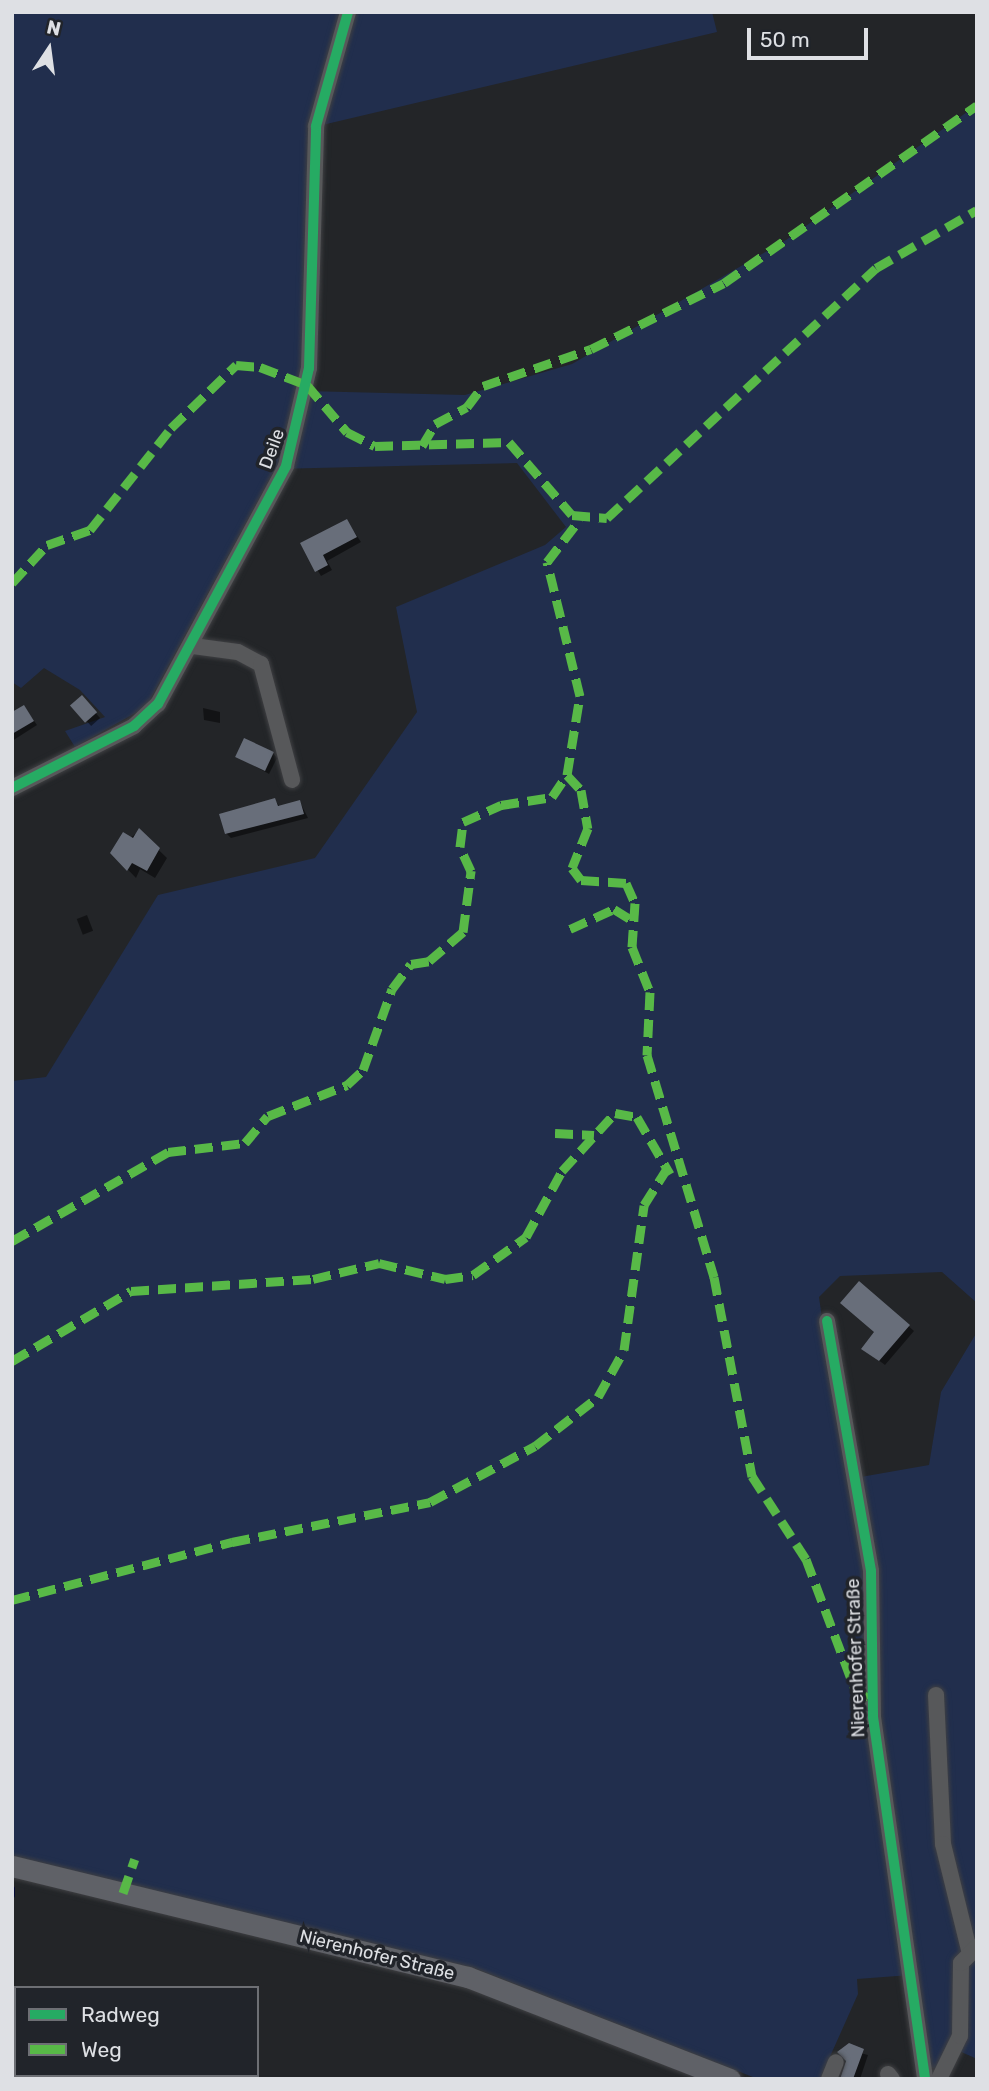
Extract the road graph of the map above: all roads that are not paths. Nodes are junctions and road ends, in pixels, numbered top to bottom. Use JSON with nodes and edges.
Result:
{"nodes":[{"id":1,"x":348,"y":12,"type":"edge"},
{"id":2,"x":193,"y":646,"type":"junction"},
{"id":3,"x":292,"y":780,"type":"dead end"},
{"id":4,"x":12,"y":788,"type":"edge"},
{"id":5,"x":827,"y":1321,"type":"dead end"},
{"id":6,"x":936,"y":1695,"type":"dead end"},
{"id":7,"x":12,"y":1866,"type":"edge"},
{"id":8,"x":973,"y":1948,"type":"edge"},
{"id":9,"x":836,"y":2062,"type":"dead end"},
{"id":10,"x":690,"y":2071,"type":"edge"},
{"id":11,"x":730,"y":2079,"type":"edge"},
{"id":12,"x":829,"y":2079,"type":"edge"},
{"id":13,"x":925,"y":2079,"type":"edge"},
{"id":14,"x":939,"y":2079,"type":"edge"}],
"edges":[{"from":1,"to":2,"type":"street","name":"Deile"},
{"from":2,"to":3,"type":"street"},
{"from":2,"to":4,"type":"street","name":"Deile"},
{"from":5,"to":13,"type":"street","name":"Nierenhofer Straße"},
{"from":6,"to":8,"type":"street"},
{"from":7,"to":10,"type":"main road","name":"Nierenhofer Straße"},
{"from":8,"to":14,"type":"street"},
{"from":9,"to":12,"type":"street"},
{"from":10,"to":11,"type":"main road","name":"Nierenhofer Straße"}]}
